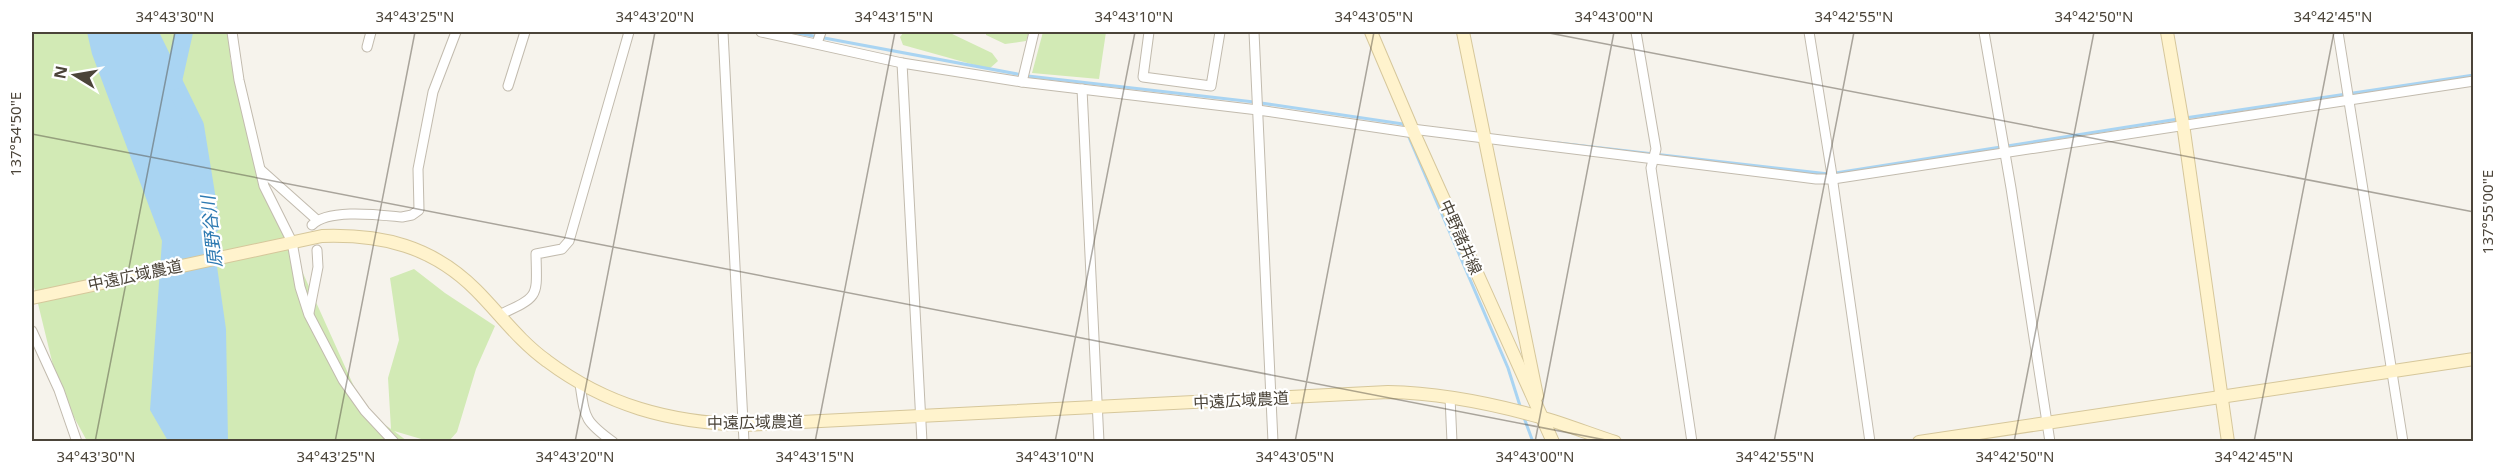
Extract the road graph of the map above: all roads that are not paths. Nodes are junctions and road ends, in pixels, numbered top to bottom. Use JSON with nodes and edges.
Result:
{"nodes":[{"id":1,"x":232,"y":32,"type":"edge"},
{"id":2,"x":372,"y":32,"type":"edge"},
{"id":3,"x":456,"y":32,"type":"edge"},
{"id":4,"x":525,"y":32,"type":"edge"},
{"id":5,"x":629,"y":32,"type":"edge"},
{"id":6,"x":723,"y":32,"type":"edge"},
{"id":7,"x":761,"y":32,"type":"edge"},
{"id":8,"x":821,"y":32,"type":"edge"},
{"id":9,"x":1034,"y":32,"type":"edge"},
{"id":10,"x":1149,"y":32,"type":"edge"},
{"id":11,"x":1220,"y":32,"type":"edge"},
{"id":12,"x":1254,"y":32,"type":"edge"},
{"id":13,"x":1371,"y":32,"type":"edge"},
{"id":14,"x":1463,"y":32,"type":"edge"},
{"id":15,"x":1636,"y":32,"type":"edge"},
{"id":16,"x":1809,"y":32,"type":"edge"},
{"id":17,"x":1984,"y":32,"type":"edge"},
{"id":18,"x":2167,"y":32,"type":"edge"},
{"id":19,"x":2338,"y":32,"type":"edge"},
{"id":20,"x":817,"y":43,"type":"junction"},
{"id":21,"x":367,"y":47,"type":"dead end"},
{"id":22,"x":902,"y":63,"type":"junction"},
{"id":23,"x":2474,"y":81,"type":"edge"},
{"id":24,"x":1022,"y":82,"type":"junction"},
{"id":25,"x":508,"y":86,"type":"dead end"},
{"id":26,"x":1082,"y":89,"type":"junction"},
{"id":27,"x":2350,"y":99,"type":"junction"},
{"id":28,"x":1258,"y":110,"type":"junction"},
{"id":29,"x":2183,"y":124,"type":"junction"},
{"id":30,"x":1413,"y":131,"type":"junction"},
{"id":31,"x":1485,"y":138,"type":"junction"},
{"id":32,"x":2005,"y":152,"type":"junction"},
{"id":33,"x":1655,"y":154,"type":"junction"},
{"id":34,"x":261,"y":170,"type":"junction"},
{"id":35,"x":1832,"y":174,"type":"junction"},
{"id":36,"x":292,"y":242,"type":"junction"},
{"id":37,"x":317,"y":250,"type":"dead end"},
{"id":38,"x":32,"y":298,"type":"edge"},
{"id":39,"x":309,"y":315,"type":"junction"},
{"id":40,"x":500,"y":315,"type":"junction"},
{"id":41,"x":32,"y":331,"type":"edge"},
{"id":42,"x":2474,"y":359,"type":"edge"},
{"id":43,"x":2393,"y":372,"type":"junction"},
{"id":44,"x":580,"y":384,"type":"junction"},
{"id":45,"x":1450,"y":397,"type":"junction"},
{"id":46,"x":2221,"y":397,"type":"junction"},
{"id":47,"x":1270,"y":398,"type":"junction"},
{"id":48,"x":1097,"y":408,"type":"junction"},
{"id":49,"x":922,"y":415,"type":"junction"},
{"id":50,"x":1542,"y":417,"type":"junction"},
{"id":51,"x":2047,"y":422,"type":"junction"},
{"id":52,"x":743,"y":425,"type":"junction"},
{"id":53,"x":2000,"y":435,"type":"edge"},
{"id":54,"x":77,"y":441,"type":"edge"},
{"id":55,"x":394,"y":441,"type":"edge"},
{"id":56,"x":613,"y":441,"type":"edge"},
{"id":57,"x":744,"y":441,"type":"edge"},
{"id":58,"x":922,"y":441,"type":"edge"},
{"id":59,"x":1098,"y":441,"type":"edge"},
{"id":60,"x":1273,"y":441,"type":"edge"},
{"id":61,"x":1452,"y":441,"type":"edge"},
{"id":62,"x":1553,"y":441,"type":"edge"},
{"id":63,"x":1615,"y":441,"type":"edge"},
{"id":64,"x":1692,"y":441,"type":"edge"},
{"id":65,"x":1870,"y":441,"type":"edge"},
{"id":66,"x":1919,"y":441,"type":"edge"},
{"id":67,"x":2050,"y":441,"type":"edge"},
{"id":68,"x":2229,"y":441,"type":"edge"},
{"id":69,"x":2403,"y":441,"type":"edge"}],
"edges":[{"from":1,"to":34,"type":"street"},
{"from":2,"to":21,"type":"street"},
{"from":3,"to":34,"type":"street"},
{"from":4,"to":25,"type":"street"},
{"from":5,"to":40,"type":"street"},
{"from":6,"to":52,"type":"street"},
{"from":7,"to":20,"type":"street"},
{"from":8,"to":20,"type":"street"},
{"from":9,"to":24,"type":"street"},
{"from":10,"to":11,"type":"street"},
{"from":12,"to":28,"type":"street"},
{"from":13,"to":30,"type":"street","name":"中野諸井線"},
{"from":14,"to":31,"type":"street"},
{"from":15,"to":33,"type":"street"},
{"from":16,"to":35,"type":"street"},
{"from":17,"to":32,"type":"street"},
{"from":18,"to":29,"type":"street"},
{"from":19,"to":27,"type":"street"},
{"from":20,"to":22,"type":"street"},
{"from":22,"to":24,"type":"street"},
{"from":22,"to":49,"type":"street"},
{"from":23,"to":27,"type":"street"},
{"from":24,"to":26,"type":"street"},
{"from":26,"to":28,"type":"street"},
{"from":26,"to":48,"type":"street"},
{"from":27,"to":29,"type":"street"},
{"from":27,"to":43,"type":"street"},
{"from":28,"to":30,"type":"street"},
{"from":28,"to":47,"type":"street"},
{"from":29,"to":32,"type":"street"},
{"from":29,"to":46,"type":"street"},
{"from":30,"to":31,"type":"street"},
{"from":30,"to":50,"type":"street","name":"中野諸井線"},
{"from":31,"to":33,"type":"street"},
{"from":31,"to":50,"type":"street"},
{"from":32,"to":35,"type":"street"},
{"from":32,"to":51,"type":"street"},
{"from":33,"to":35,"type":"street"},
{"from":33,"to":64,"type":"street"},
{"from":34,"to":36,"type":"street"},
{"from":35,"to":65,"type":"street"},
{"from":36,"to":38,"type":"street","name":"中遠広域農道"},
{"from":36,"to":39,"type":"street"},
{"from":36,"to":40,"type":"street","name":"中遠広域農道"},
{"from":37,"to":39,"type":"street"},
{"from":39,"to":55,"type":"street"},
{"from":40,"to":44,"type":"street","name":"中遠広域農道"},
{"from":41,"to":54,"type":"street"},
{"from":42,"to":43,"type":"street"},
{"from":43,"to":46,"type":"street"},
{"from":43,"to":69,"type":"street"},
{"from":44,"to":52,"type":"street","name":"中遠広域農道"},
{"from":44,"to":56,"type":"street"},
{"from":45,"to":47,"type":"street","name":"中遠広域農道"},
{"from":45,"to":50,"type":"street","name":"中遠広域農道"},
{"from":45,"to":61,"type":"street"},
{"from":46,"to":51,"type":"street"},
{"from":46,"to":68,"type":"street"},
{"from":47,"to":48,"type":"street","name":"中遠広域農道"},
{"from":47,"to":60,"type":"street"},
{"from":48,"to":49,"type":"street","name":"中遠広域農道"},
{"from":48,"to":59,"type":"street"},
{"from":49,"to":52,"type":"street","name":"中遠広域農道"},
{"from":49,"to":58,"type":"street"},
{"from":50,"to":62,"type":"street","name":"中野諸井線"},
{"from":50,"to":63,"type":"street","name":"中遠広域農道"},
{"from":51,"to":53,"type":"street"},
{"from":51,"to":67,"type":"street"},
{"from":52,"to":57,"type":"street"},
{"from":53,"to":66,"type":"street"}]}
